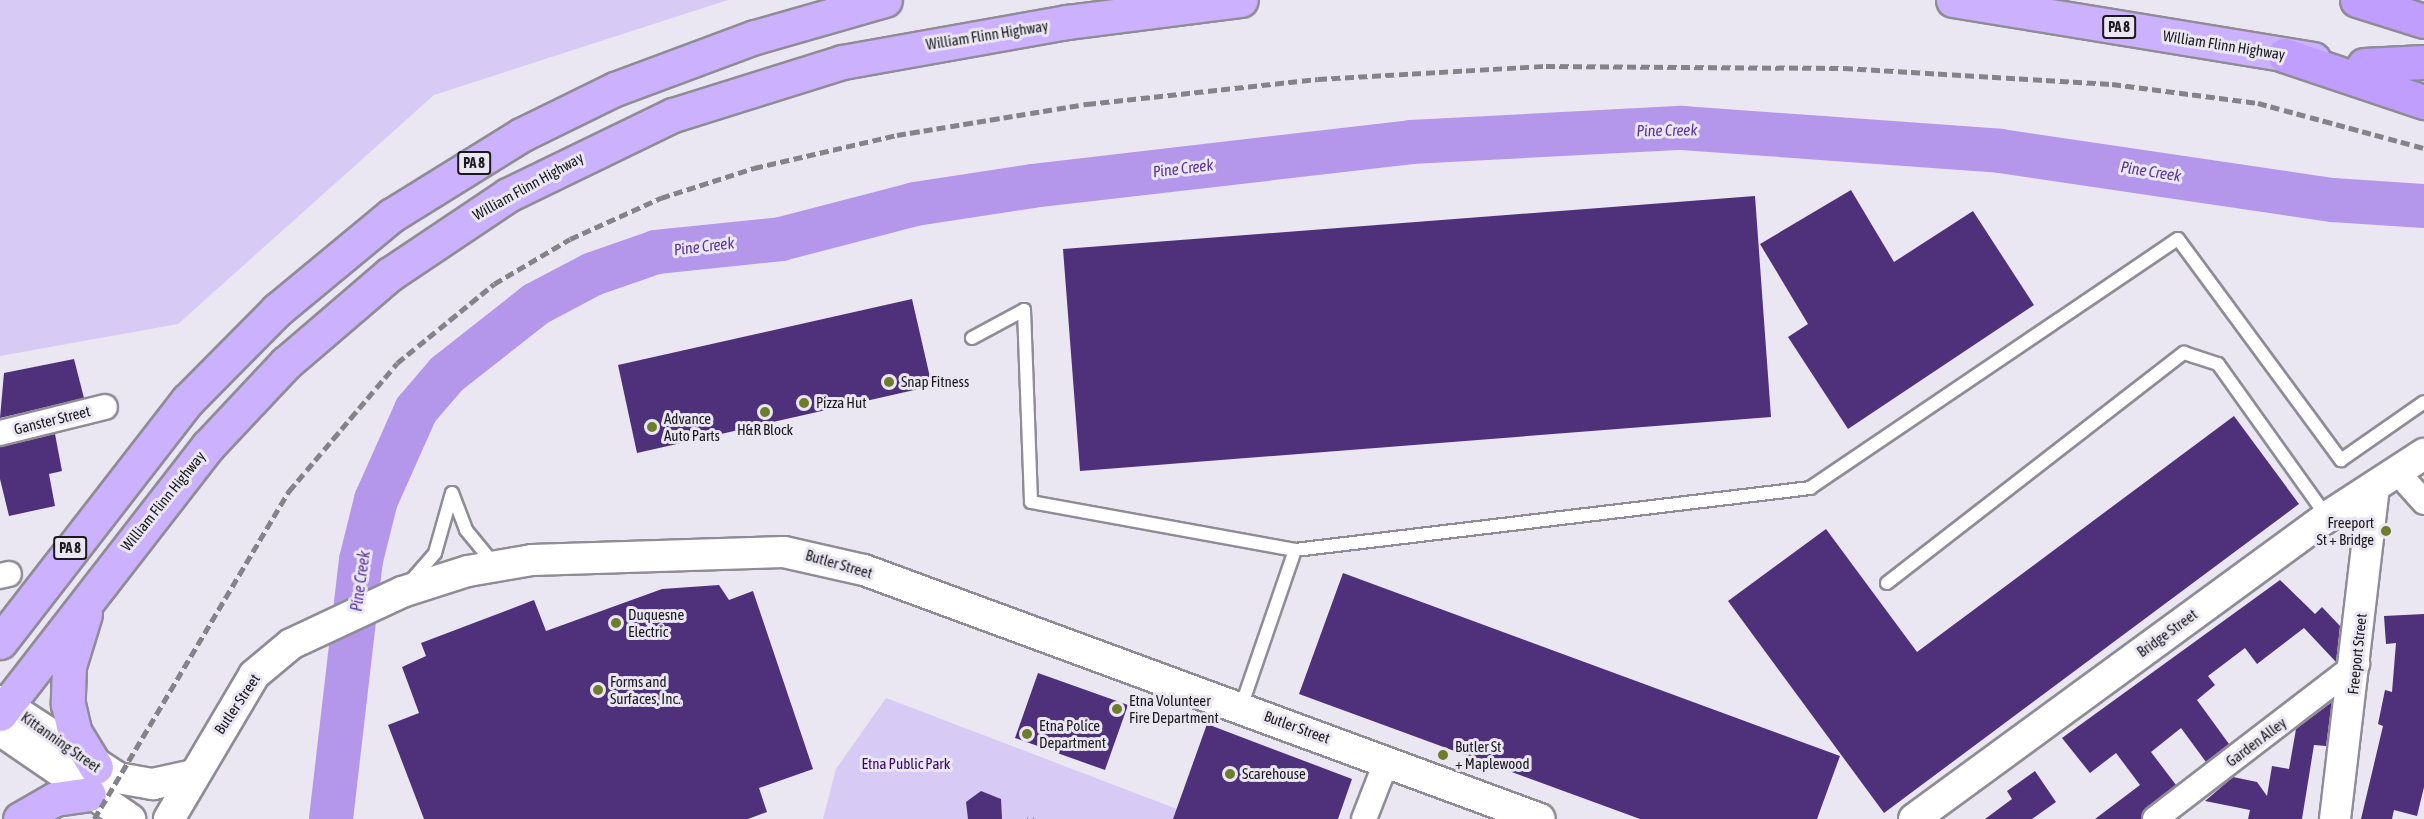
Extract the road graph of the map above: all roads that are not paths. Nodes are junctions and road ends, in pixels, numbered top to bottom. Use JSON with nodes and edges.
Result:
{"nodes":[{"id":1,"x":885,"y":0,"type":"edge"},
{"id":2,"x":1240,"y":0,"type":"edge"},
{"id":3,"x":1953,"y":0,"type":"edge"},
{"id":4,"x":2357,"y":0,"type":"edge"},
{"id":5,"x":2424,"y":21,"type":"edge"},
{"id":6,"x":2284,"y":55,"type":"junction"},
{"id":7,"x":2424,"y":62,"type":"edge"},
{"id":8,"x":2364,"y":65,"type":"junction"},
{"id":9,"x":2424,"y":72,"type":"edge"},
{"id":10,"x":2424,"y":102,"type":"edge"},
{"id":11,"x":972,"y":338,"type":"dead end"},
{"id":12,"x":2424,"y":402,"type":"edge"},
{"id":13,"x":105,"y":407,"type":"dead end"},
{"id":14,"x":0,"y":433,"type":"edge"},
{"id":15,"x":2424,"y":454,"type":"edge"},
{"id":16,"x":2386,"y":481,"type":"junction"},
{"id":17,"x":2424,"y":502,"type":"edge"},
{"id":18,"x":2327,"y":517,"type":"junction"},
{"id":19,"x":1295,"y":550,"type":"junction"},
{"id":20,"x":495,"y":565,"type":"junction"},
{"id":21,"x":103,"y":576,"type":"junction"},
{"id":22,"x":1887,"y":583,"type":"dead end"},
{"id":23,"x":400,"y":593,"type":"junction"},
{"id":24,"x":0,"y":642,"type":"edge"},
{"id":25,"x":2357,"y":664,"type":"junction"},
{"id":26,"x":1241,"y":707,"type":"junction"},
{"id":27,"x":2,"y":712,"type":"edge"},
{"id":28,"x":1387,"y":760,"type":"junction"},
{"id":29,"x":194,"y":775,"type":"junction"},
{"id":30,"x":92,"y":780,"type":"junction"},
{"id":31,"x":1916,"y":818,"type":"edge"},
{"id":32,"x":20,"y":819,"type":"edge"},
{"id":33,"x":130,"y":819,"type":"edge"},
{"id":34,"x":169,"y":819,"type":"edge"},
{"id":35,"x":1364,"y":819,"type":"edge"},
{"id":36,"x":1540,"y":819,"type":"edge"},
{"id":37,"x":2155,"y":819,"type":"edge"},
{"id":38,"x":2335,"y":819,"type":"edge"}],
"edges":[{"from":1,"to":24,"type":"highway","number":"PA 8"},
{"from":2,"to":21,"type":"highway","name":"William Flinn Highway","number":"PA 8"},
{"from":3,"to":6,"type":"highway","name":"William Flinn Highway","number":"PA 8"},
{"from":4,"to":5,"type":"highway"},
{"from":6,"to":8,"type":"highway","name":"William Flinn Highway","number":"PA 8"},
{"from":6,"to":10,"type":"highway"},
{"from":7,"to":8,"type":"highway"},
{"from":8,"to":9,"type":"highway","name":"William Flinn Highway","number":"PA 8"},
{"from":11,"to":19,"type":"lane"},
{"from":12,"to":19,"type":"lane"},
{"from":13,"to":14,"type":"street","name":"Ganster Street"},
{"from":15,"to":16,"type":"street","name":"Bridge Street"},
{"from":16,"to":17,"type":"street"},
{"from":16,"to":18,"type":"street","name":"Bridge Street"},
{"from":16,"to":25,"type":"street","name":"Freeport Street"},
{"from":18,"to":22,"type":"lane"},
{"from":18,"to":31,"type":"street","name":"Bridge Street"},
{"from":19,"to":26,"type":"lane"},
{"from":20,"to":23,"type":"street","name":"Butler Street"},
{"from":20,"to":23,"type":"lane"},
{"from":20,"to":26,"type":"street","name":"Butler Street"},
{"from":21,"to":27,"type":"highway","name":"William Flinn Highway","number":"PA 8"},
{"from":21,"to":30,"type":"highway"},
{"from":23,"to":29,"type":"street","name":"Butler Street"},
{"from":25,"to":37,"type":"street","name":"Garden Alley"},
{"from":25,"to":38,"type":"street","name":"Freeport Street"},
{"from":26,"to":28,"type":"street","name":"Butler Street"},
{"from":27,"to":30,"type":"street","name":"Kittanning Street"},
{"from":28,"to":35,"type":"street"},
{"from":28,"to":36,"type":"street","name":"Butler Street"},
{"from":29,"to":30,"type":"street","name":"Kittanning Street"},
{"from":29,"to":34,"type":"street","name":"Butler Street"},
{"from":30,"to":32,"type":"highway"},
{"from":30,"to":33,"type":"street","name":"Kittanning Street"}]}
